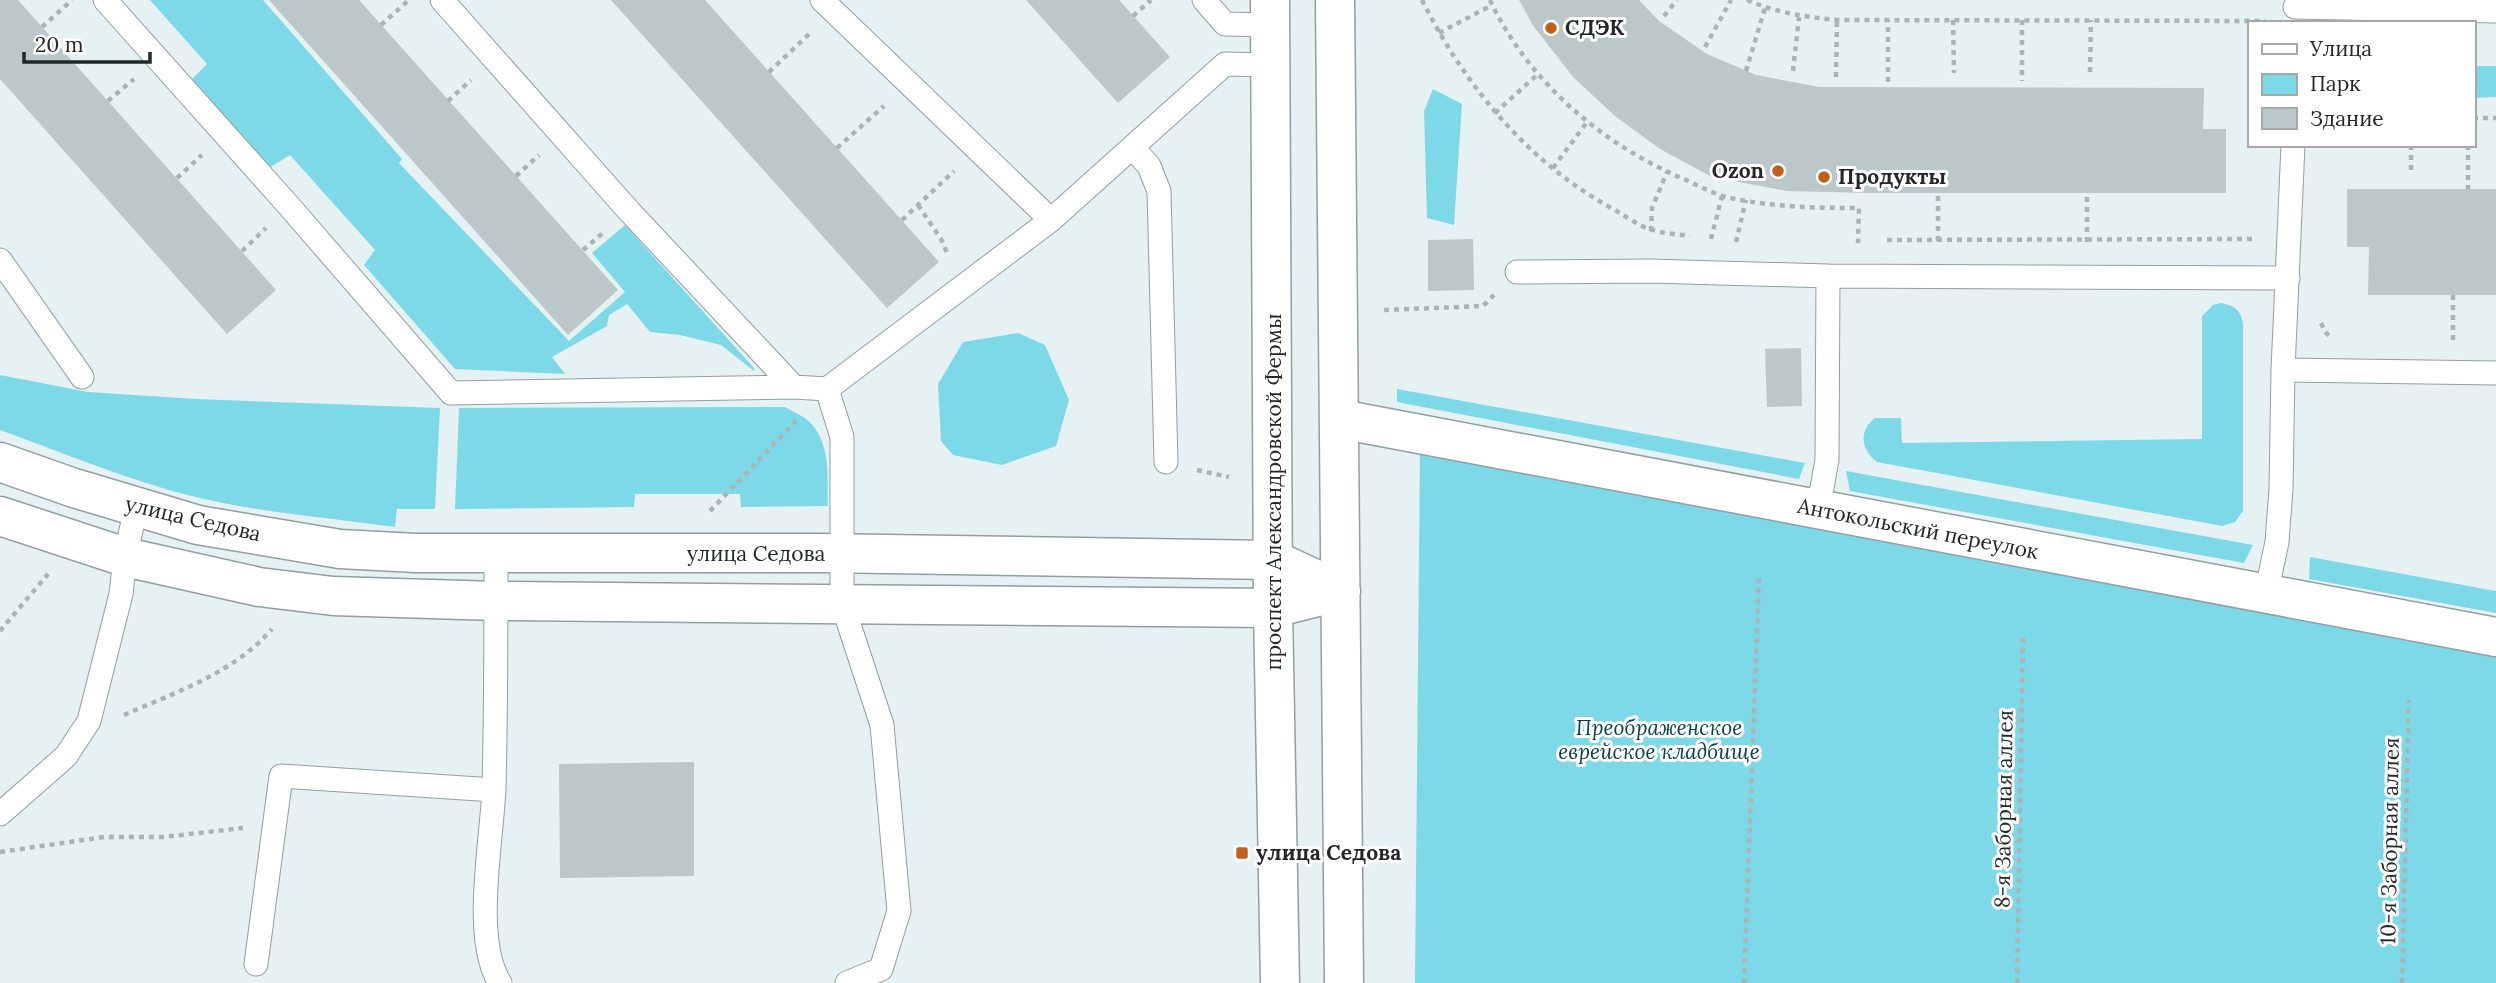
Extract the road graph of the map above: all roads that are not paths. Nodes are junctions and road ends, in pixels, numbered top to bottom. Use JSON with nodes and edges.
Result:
{"nodes":[{"id":1,"x":105,"y":0,"type":"edge"},
{"id":2,"x":442,"y":0,"type":"edge"},
{"id":3,"x":1204,"y":0,"type":"edge"},
{"id":4,"x":1335,"y":0,"type":"edge"},
{"id":5,"x":828,"y":5,"type":"edge"},
{"id":6,"x":2496,"y":10,"type":"edge"},
{"id":7,"x":1270,"y":13,"type":"edge"},
{"id":8,"x":2295,"y":13,"type":"edge"},
{"id":9,"x":1271,"y":65,"type":"junction"},
{"id":10,"x":2293,"y":147,"type":"edge"},
{"id":11,"x":1133,"y":148,"type":"junction"},
{"id":12,"x":1051,"y":220,"type":"junction"},
{"id":13,"x":0,"y":260,"type":"edge"},
{"id":14,"x":1517,"y":272,"type":"road end"},
{"id":15,"x":1828,"y":276,"type":"junction"},
{"id":16,"x":2288,"y":278,"type":"junction"},
{"id":17,"x":2283,"y":370,"type":"junction"},
{"id":18,"x":2496,"y":373,"type":"edge"},
{"id":19,"x":82,"y":377,"type":"dead end"},
{"id":20,"x":793,"y":387,"type":"junction"},
{"id":21,"x":827,"y":389,"type":"junction"},
{"id":22,"x":1339,"y":419,"type":"junction"},
{"id":23,"x":0,"y":461,"type":"edge"},
{"id":24,"x":1166,"y":462,"type":"dead end"},
{"id":25,"x":136,"y":508,"type":"junction"},
{"id":26,"x":1818,"y":510,"type":"junction"},
{"id":27,"x":0,"y":516,"type":"edge"},
{"id":28,"x":496,"y":553,"type":"junction"},
{"id":29,"x":843,"y":554,"type":"junction"},
{"id":30,"x":125,"y":556,"type":"junction"},
{"id":31,"x":1273,"y":560,"type":"junction"},
{"id":32,"x":1340,"y":591,"type":"junction"},
{"id":33,"x":2266,"y":594,"type":"junction"},
{"id":34,"x":496,"y":601,"type":"junction"},
{"id":35,"x":842,"y":603,"type":"junction"},
{"id":36,"x":1273,"y":608,"type":"junction"},
{"id":37,"x":2496,"y":637,"type":"edge"},
{"id":38,"x":494,"y":790,"type":"junction"},
{"id":39,"x":0,"y":814,"type":"edge"},
{"id":40,"x":256,"y":964,"type":"dead end"},
{"id":41,"x":500,"y":983,"type":"edge"},
{"id":42,"x":847,"y":983,"type":"edge"},
{"id":43,"x":1280,"y":983,"type":"edge"},
{"id":44,"x":1344,"y":983,"type":"edge"}],
"edges":[{"from":1,"to":20,"type":"lane"},
{"from":2,"to":20,"type":"lane"},
{"from":3,"to":7,"type":"lane"},
{"from":4,"to":22,"type":"main road"},
{"from":5,"to":12,"type":"lane"},
{"from":6,"to":8,"type":"lane"},
{"from":7,"to":9,"type":"main road","name":"проспект Александровской Фермы"},
{"from":9,"to":11,"type":"lane"},
{"from":9,"to":31,"type":"main road","name":"проспект Александровской Фермы"},
{"from":10,"to":16,"type":"lane"},
{"from":11,"to":12,"type":"lane"},
{"from":11,"to":24,"type":"lane"},
{"from":12,"to":21,"type":"lane"},
{"from":13,"to":19,"type":"lane"},
{"from":14,"to":15,"type":"lane"},
{"from":15,"to":16,"type":"lane"},
{"from":15,"to":26,"type":"lane"},
{"from":16,"to":17,"type":"lane"},
{"from":17,"to":18,"type":"lane"},
{"from":17,"to":33,"type":"lane"},
{"from":20,"to":21,"type":"lane"},
{"from":21,"to":29,"type":"lane"},
{"from":22,"to":26,"type":"main road","name":"Антокольский переулок"},
{"from":22,"to":32,"type":"main road"},
{"from":23,"to":25,"type":"main road","name":"улица Седова"},
{"from":25,"to":28,"type":"main road","name":"улица Седова"},
{"from":25,"to":30,"type":"lane"},
{"from":26,"to":33,"type":"main road","name":"Антокольский переулок"},
{"from":27,"to":30,"type":"main road"},
{"from":28,"to":29,"type":"main road","name":"улица Седова"},
{"from":28,"to":34,"type":"lane"},
{"from":29,"to":31,"type":"main road","name":"улица Седова"},
{"from":29,"to":35,"type":"lane"},
{"from":30,"to":34,"type":"main road"},
{"from":30,"to":39,"type":"lane"},
{"from":31,"to":32,"type":"main road","name":"улица Седова"},
{"from":31,"to":36,"type":"main road","name":"проспект Александровской Фермы"},
{"from":32,"to":36,"type":"main road"},
{"from":32,"to":44,"type":"main road"},
{"from":33,"to":37,"type":"main road","name":"Антокольский переулок"},
{"from":34,"to":35,"type":"main road"},
{"from":34,"to":38,"type":"lane"},
{"from":35,"to":36,"type":"main road"},
{"from":35,"to":42,"type":"lane"},
{"from":36,"to":43,"type":"main road","name":"проспект Александровской Фермы"},
{"from":38,"to":40,"type":"lane"},
{"from":38,"to":41,"type":"lane"}]}
